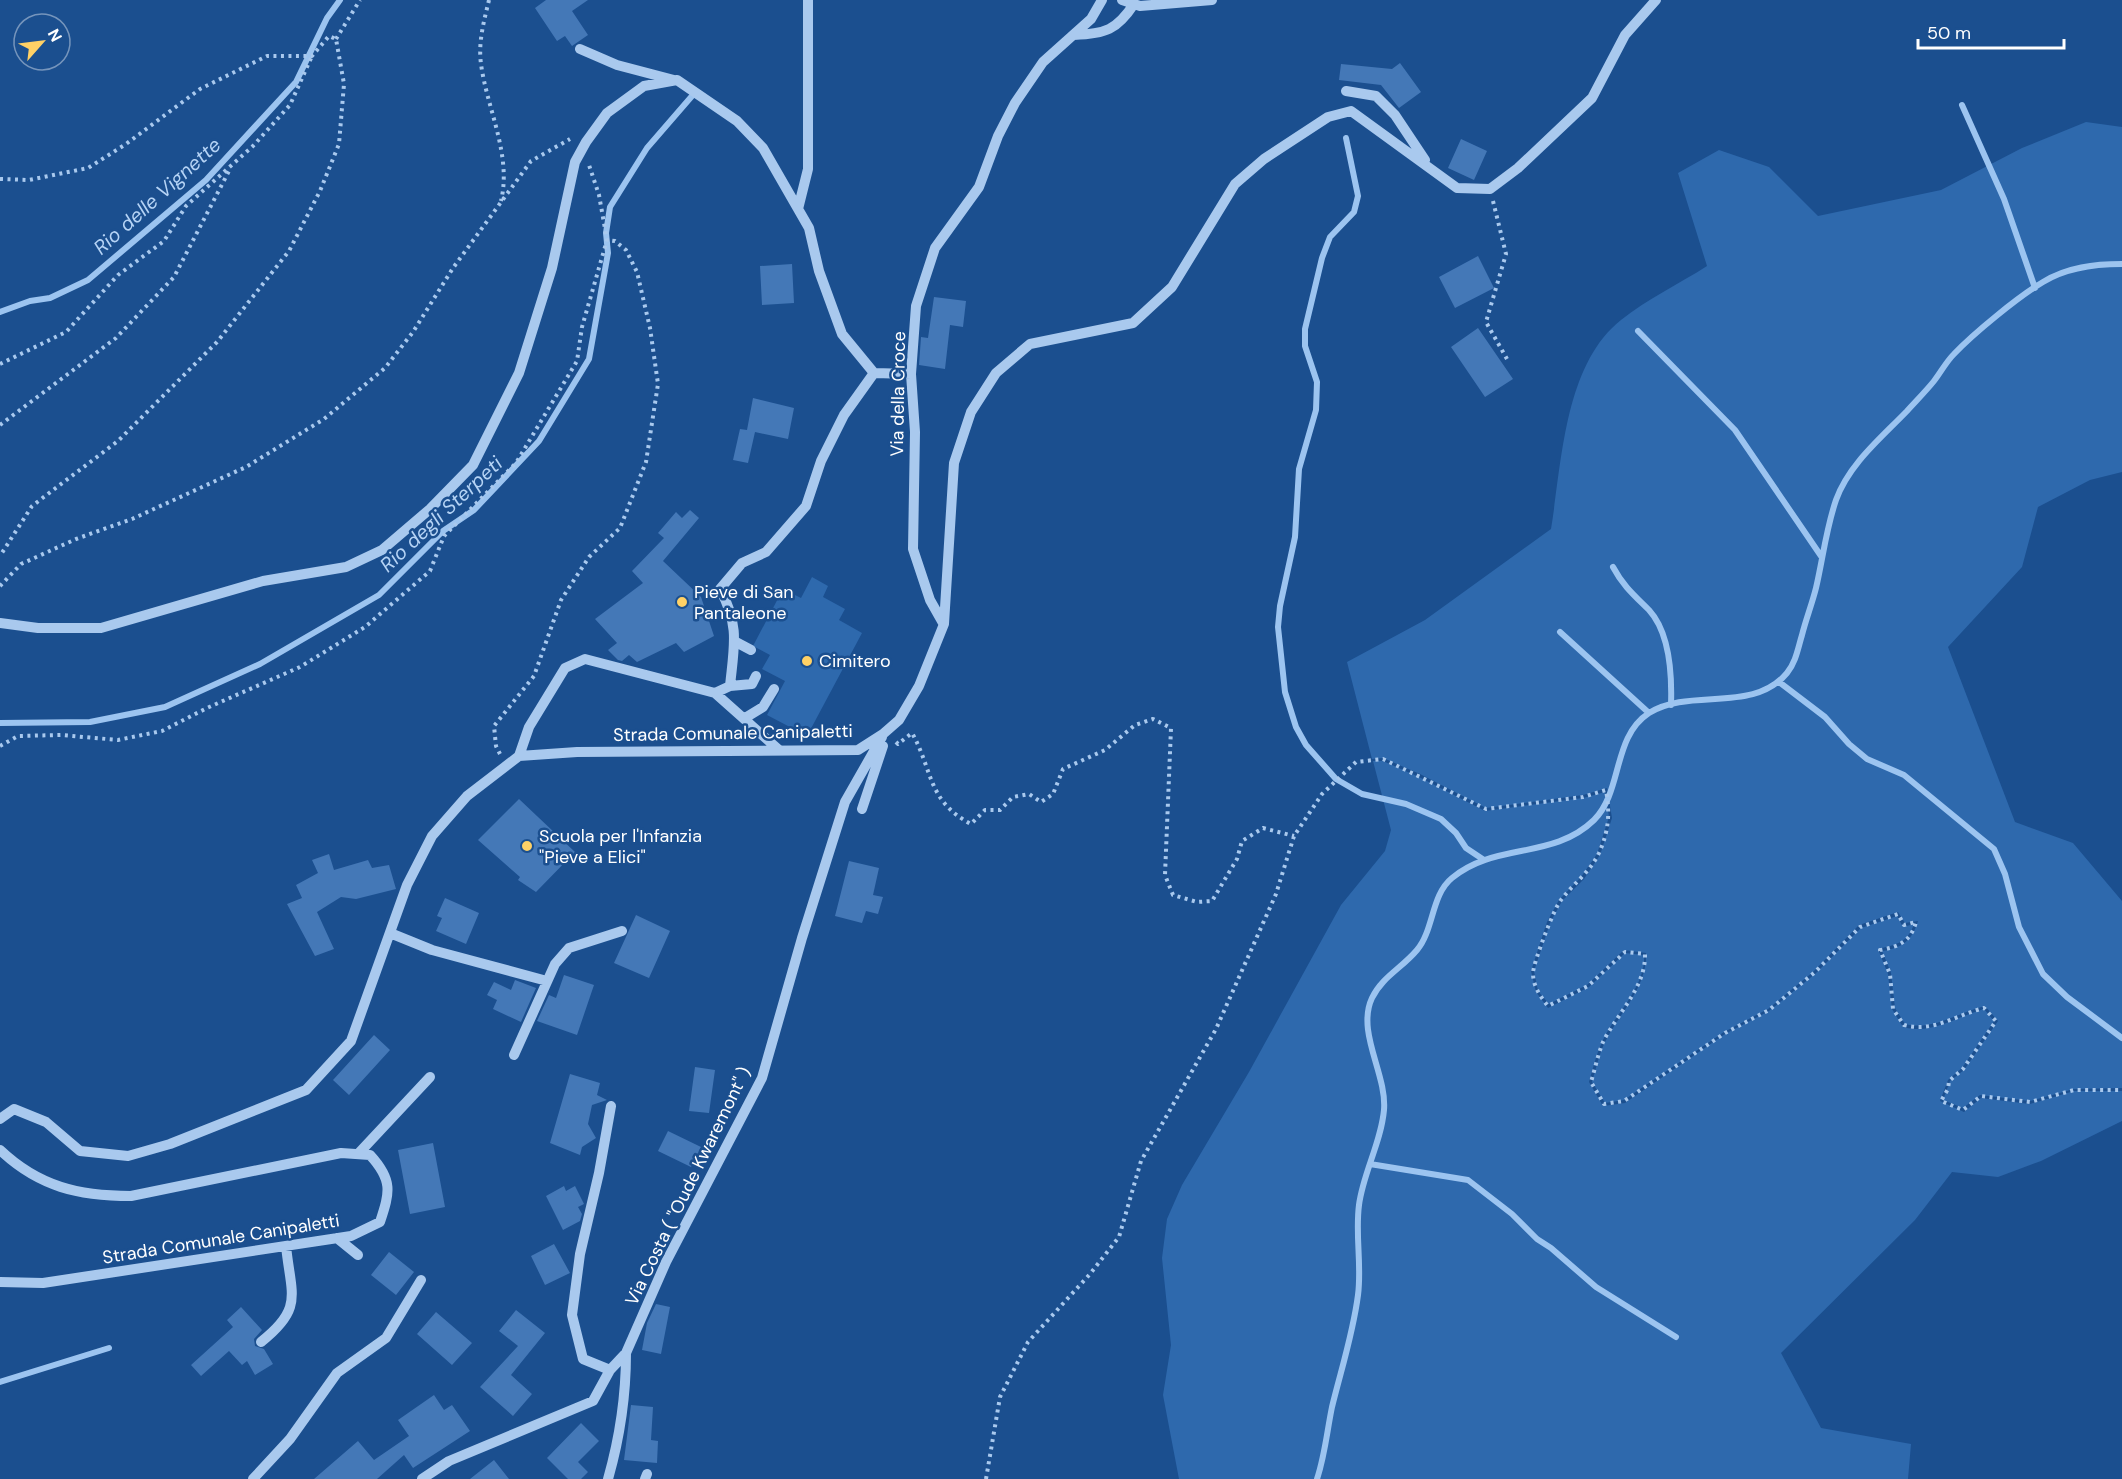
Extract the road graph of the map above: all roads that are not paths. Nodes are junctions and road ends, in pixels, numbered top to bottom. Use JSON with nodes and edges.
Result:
{"nodes":[{"id":1,"x":808,"y":0,"type":"edge"},
{"id":2,"x":1102,"y":0,"type":"edge"},
{"id":3,"x":1122,"y":0,"type":"edge"},
{"id":4,"x":1212,"y":0,"type":"edge"},
{"id":5,"x":1656,"y":0,"type":"edge"},
{"id":6,"x":1134,"y":4,"type":"junction"},
{"id":7,"x":1074,"y":35,"type":"junction"},
{"id":8,"x":580,"y":49,"type":"dead end"},
{"id":9,"x":676,"y":80,"type":"junction"},
{"id":10,"x":1346,"y":91,"type":"dead end"},
{"id":11,"x":1429,"y":166,"type":"junction"},
{"id":12,"x":798,"y":209,"type":"junction"},
{"id":13,"x":874,"y":374,"type":"junction"},
{"id":14,"x":911,"y":374,"type":"junction"},
{"id":15,"x":0,"y":623,"type":"edge"},
{"id":16,"x":944,"y":624,"type":"junction"},
{"id":17,"x":734,"y":641,"type":"junction"},
{"id":18,"x":752,"y":650,"type":"dead end"},
{"id":19,"x":756,"y":676,"type":"dead end"},
{"id":20,"x":730,"y":686,"type":"junction"},
{"id":21,"x":774,"y":689,"type":"dead end"},
{"id":22,"x":715,"y":693,"type":"junction"},
{"id":23,"x":745,"y":718,"type":"junction"},
{"id":24,"x":883,"y":734,"type":"junction"},
{"id":25,"x":779,"y":750,"type":"junction"},
{"id":26,"x":519,"y":756,"type":"junction"},
{"id":27,"x":862,"y":809,"type":"dead end"},
{"id":28,"x":622,"y":930,"type":"dead end"},
{"id":29,"x":390,"y":933,"type":"junction"},
{"id":30,"x":547,"y":981,"type":"junction"},
{"id":31,"x":514,"y":1055,"type":"dead end"},
{"id":32,"x":430,"y":1077,"type":"dead end"},
{"id":33,"x":611,"y":1106,"type":"dead end"},
{"id":34,"x":0,"y":1119,"type":"edge"},
{"id":35,"x":0,"y":1150,"type":"edge"},
{"id":36,"x":358,"y":1154,"type":"junction"},
{"id":37,"x":337,"y":1238,"type":"junction"},
{"id":38,"x":286,"y":1246,"type":"junction"},
{"id":39,"x":358,"y":1255,"type":"dead end"},
{"id":40,"x":421,"y":1280,"type":"dead end"},
{"id":41,"x":0,"y":1282,"type":"edge"},
{"id":42,"x":261,"y":1342,"type":"dead end"},
{"id":43,"x":626,"y":1353,"type":"junction"},
{"id":44,"x":610,"y":1370,"type":"junction"},
{"id":45,"x":253,"y":1479,"type":"edge"},
{"id":46,"x":422,"y":1479,"type":"edge"},
{"id":47,"x":608,"y":1479,"type":"edge"}],
"edges":[{"from":1,"to":12,"type":"street"},
{"from":2,"to":7,"type":"street","name":"Via della Croce"},
{"from":3,"to":6,"type":"street"},
{"from":4,"to":6,"type":"street"},
{"from":5,"to":11,"type":"street","name":"Strada Comunale Canipaletti"},
{"from":6,"to":7,"type":"street"},
{"from":7,"to":14,"type":"street","name":"Via della Croce"},
{"from":8,"to":9,"type":"street"},
{"from":9,"to":12,"type":"street"},
{"from":9,"to":15,"type":"street"},
{"from":10,"to":11,"type":"street"},
{"from":11,"to":16,"type":"street","name":"Strada Comunale Canipaletti"},
{"from":12,"to":13,"type":"street"},
{"from":13,"to":14,"type":"street"},
{"from":13,"to":17,"type":"street"},
{"from":14,"to":16,"type":"street","name":"Via della Croce"},
{"from":16,"to":24,"type":"street","name":"Strada Comunale Canipaletti"},
{"from":17,"to":18,"type":"street"},
{"from":17,"to":20,"type":"street"},
{"from":19,"to":20,"type":"street"},
{"from":20,"to":22,"type":"street"},
{"from":21,"to":23,"type":"street"},
{"from":22,"to":23,"type":"street"},
{"from":22,"to":26,"type":"street"},
{"from":23,"to":25,"type":"street"},
{"from":24,"to":25,"type":"street","name":"Strada Comunale Canipaletti"},
{"from":24,"to":27,"type":"street"},
{"from":24,"to":43,"type":"street","name":"Via Costa ( \"Oude Kwaremont\" )"},
{"from":25,"to":26,"type":"street","name":"Strada Comunale Canipaletti"},
{"from":26,"to":29,"type":"street"},
{"from":28,"to":30,"type":"street"},
{"from":29,"to":30,"type":"street"},
{"from":29,"to":34,"type":"street"},
{"from":30,"to":31,"type":"street"},
{"from":32,"to":36,"type":"street"},
{"from":33,"to":44,"type":"street"},
{"from":35,"to":36,"type":"street"},
{"from":36,"to":37,"type":"street","name":"Strada Comunale Canipaletti"},
{"from":37,"to":38,"type":"street","name":"Strada Comunale Canipaletti"},
{"from":37,"to":39,"type":"street"},
{"from":38,"to":41,"type":"street","name":"Strada Comunale Canipaletti"},
{"from":38,"to":42,"type":"street"},
{"from":40,"to":45,"type":"street"},
{"from":43,"to":44,"type":"street","name":"Via Costa ( \"Oude Kwaremont\" )"},
{"from":43,"to":47,"type":"street"},
{"from":44,"to":46,"type":"street","name":"Via Costa ( \"Oude Kwaremont\" )"}]}
